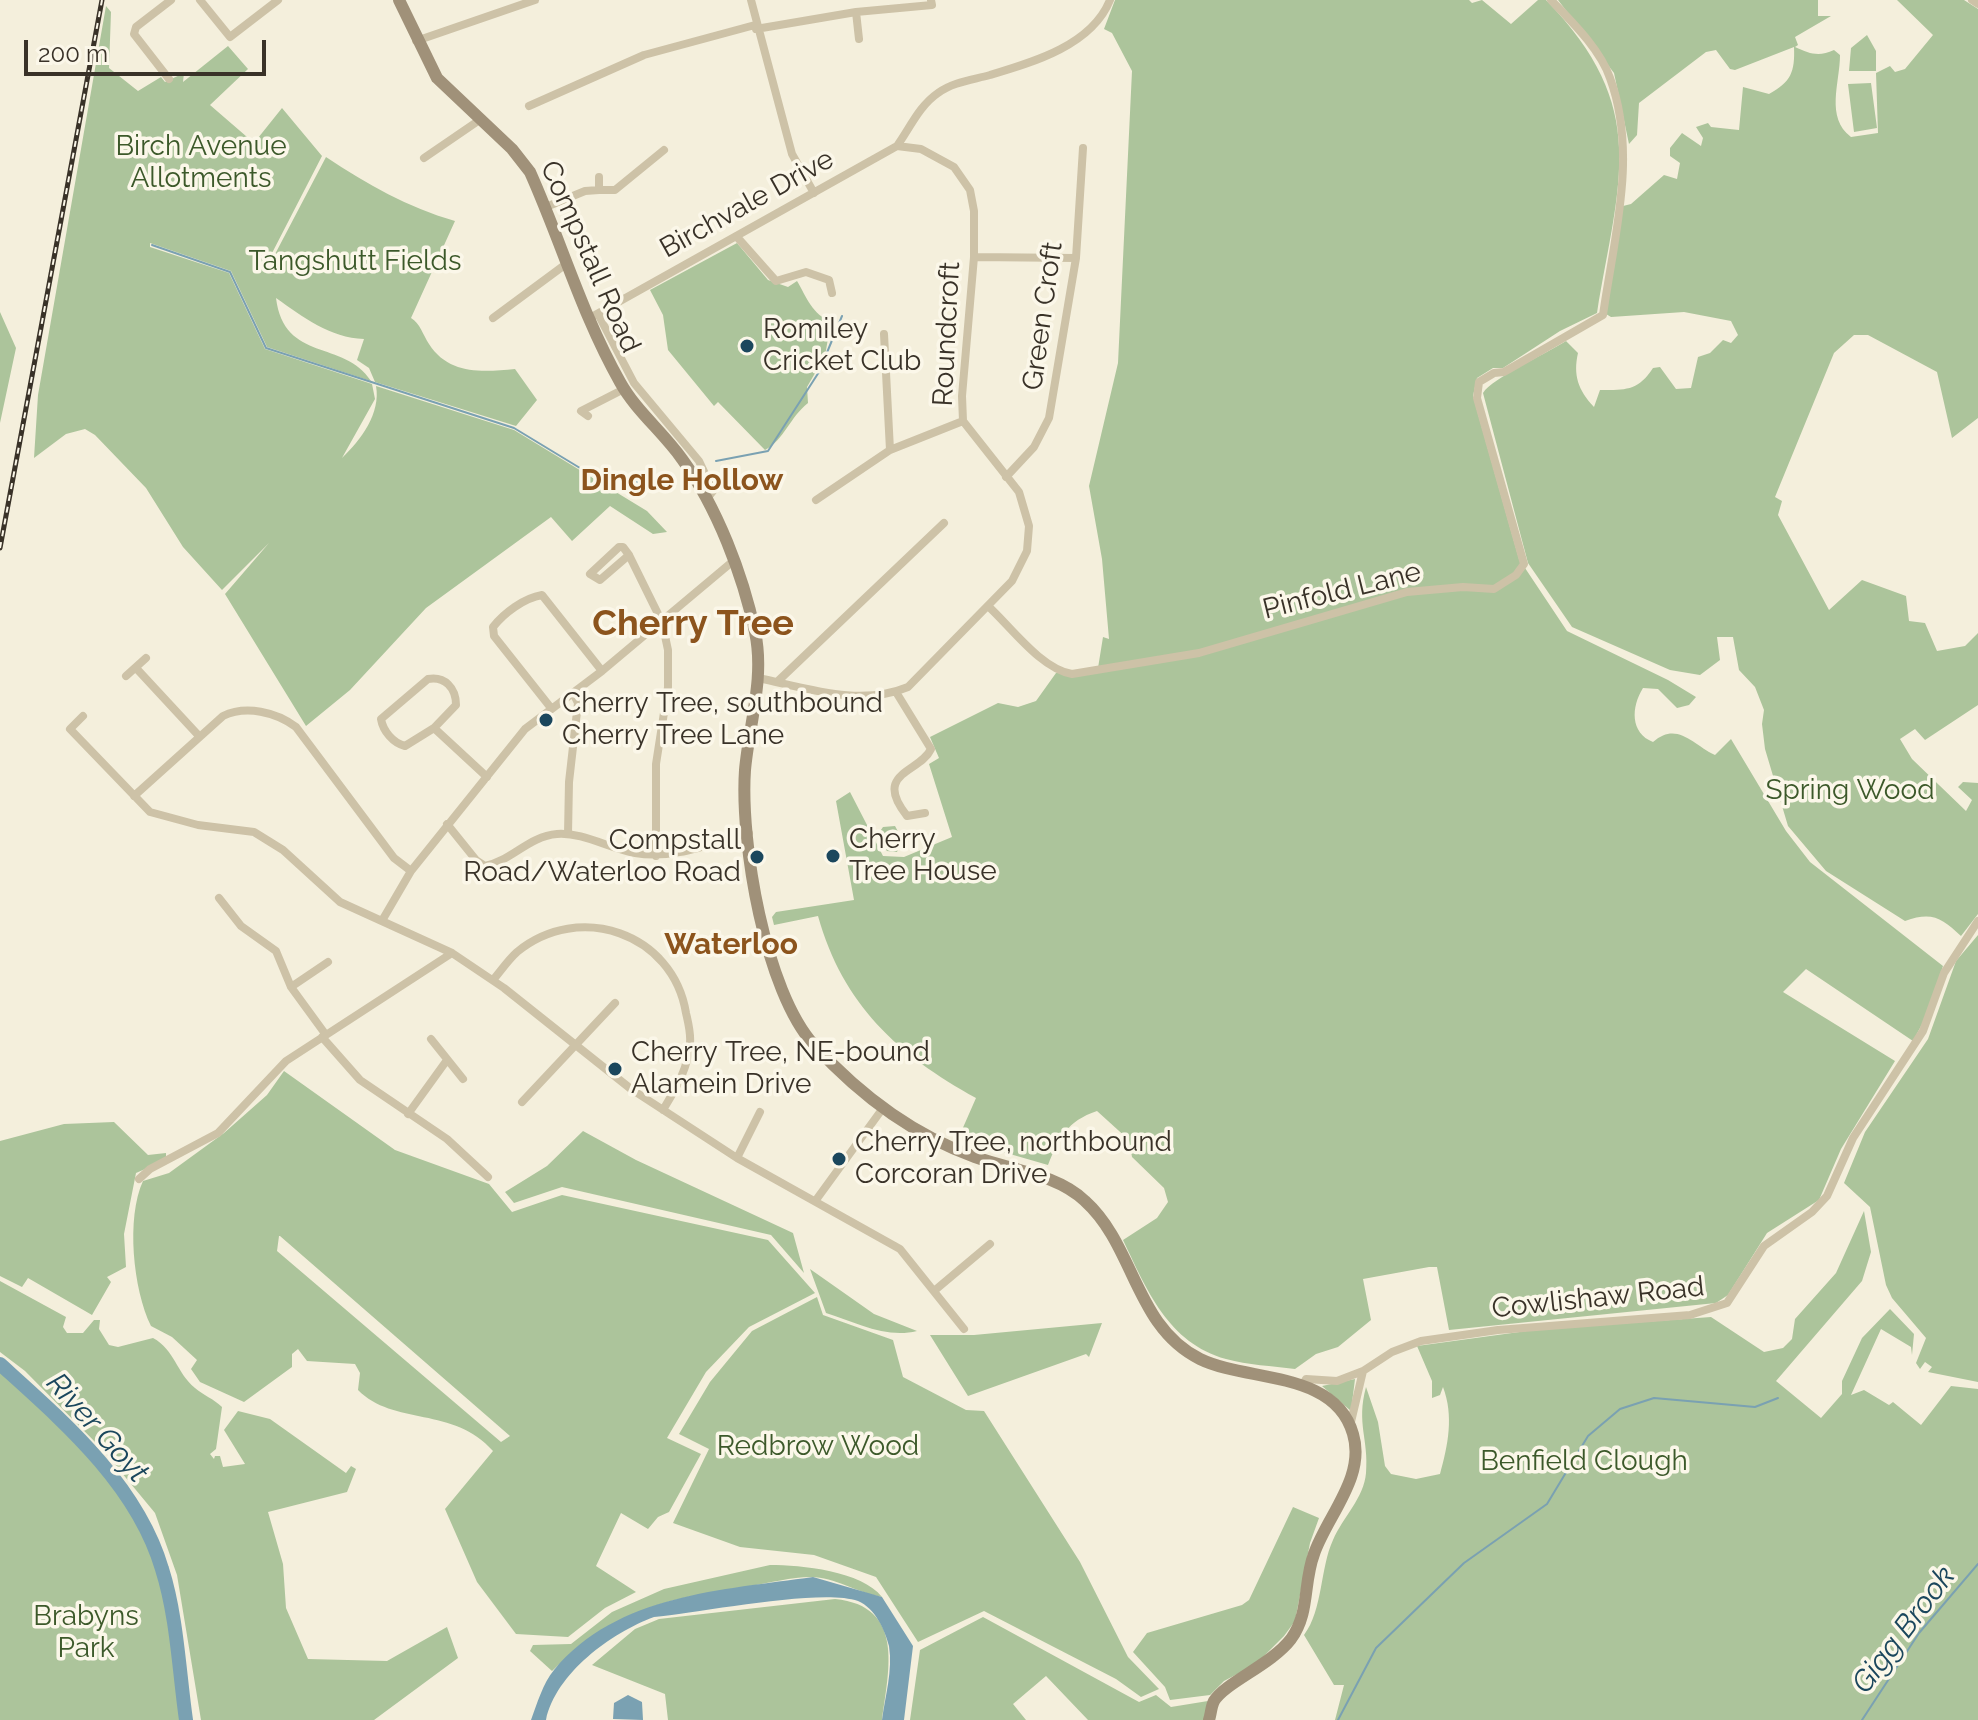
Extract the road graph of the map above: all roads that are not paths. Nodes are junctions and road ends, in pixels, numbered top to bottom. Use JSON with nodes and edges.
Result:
{"nodes":[{"id":1,"x":171,"y":0,"type":"edge"},
{"id":2,"x":200,"y":0,"type":"edge"},
{"id":3,"x":278,"y":0,"type":"edge"},
{"id":4,"x":399,"y":0,"type":"edge"},
{"id":5,"x":535,"y":0,"type":"edge"},
{"id":6,"x":751,"y":0,"type":"edge"},
{"id":7,"x":931,"y":0,"type":"edge"},
{"id":8,"x":1110,"y":0,"type":"edge"},
{"id":9,"x":1551,"y":0,"type":"edge"},
{"id":10,"x":1972,"y":0,"type":"edge"},
{"id":11,"x":1978,"y":4,"type":"edge"},
{"id":12,"x":856,"y":12,"type":"junction"},
{"id":13,"x":756,"y":27,"type":"junction"},
{"id":14,"x":859,"y":39,"type":"dead end"},
{"id":15,"x":416,"y":41,"type":"junction"},
{"id":16,"x":169,"y":79,"type":"dead end"},
{"id":17,"x":529,"y":106,"type":"dead end"},
{"id":18,"x":481,"y":119,"type":"junction"},
{"id":19,"x":897,"y":146,"type":"junction"},
{"id":20,"x":1083,"y":148,"type":"dead end"},
{"id":21,"x":664,"y":150,"type":"dead end"},
{"id":22,"x":424,"y":158,"type":"dead end"},
{"id":23,"x":599,"y":177,"type":"dead end"},
{"id":24,"x":599,"y":190,"type":"junction"},
{"id":25,"x":814,"y":193,"type":"junction"},
{"id":26,"x":546,"y":207,"type":"junction"},
{"id":27,"x":737,"y":237,"type":"junction"},
{"id":28,"x":974,"y":257,"type":"junction"},
{"id":29,"x":1076,"y":258,"type":"junction"},
{"id":30,"x":566,"y":264,"type":"junction"},
{"id":31,"x":832,"y":293,"type":"dead end"},
{"id":32,"x":593,"y":317,"type":"junction"},
{"id":33,"x":493,"y":318,"type":"dead end"},
{"id":34,"x":884,"y":334,"type":"dead end"},
{"id":35,"x":624,"y":389,"type":"junction"},
{"id":36,"x":581,"y":414,"type":"dead end"},
{"id":37,"x":963,"y":421,"type":"junction"},
{"id":38,"x":890,"y":450,"type":"junction"},
{"id":39,"x":1006,"y":477,"type":"junction"},
{"id":40,"x":706,"y":500,"type":"junction"},
{"id":41,"x":816,"y":500,"type":"dead end"},
{"id":42,"x":944,"y":523,"type":"dead end"},
{"id":43,"x":629,"y":555,"type":"junction"},
{"id":44,"x":732,"y":562,"type":"junction"},
{"id":45,"x":988,"y":606,"type":"junction"},
{"id":46,"x":662,"y":622,"type":"junction"},
{"id":47,"x":146,"y":658,"type":"dead end"},
{"id":48,"x":136,"y":668,"type":"junction"},
{"id":49,"x":602,"y":671,"type":"junction"},
{"id":50,"x":126,"y":676,"type":"dead end"},
{"id":51,"x":758,"y":678,"type":"junction"},
{"id":52,"x":777,"y":682,"type":"junction"},
{"id":53,"x":896,"y":692,"type":"junction"},
{"id":54,"x":573,"y":693,"type":"junction"},
{"id":55,"x":551,"y":708,"type":"junction"},
{"id":56,"x":83,"y":716,"type":"dead end"},
{"id":57,"x":434,"y":728,"type":"junction"},
{"id":58,"x":199,"y":736,"type":"junction"},
{"id":59,"x":487,"y":777,"type":"junction"},
{"id":60,"x":134,"y":796,"type":"junction"},
{"id":61,"x":925,"y":813,"type":"dead end"},
{"id":62,"x":447,"y":824,"type":"junction"},
{"id":63,"x":749,"y":833,"type":"junction"},
{"id":64,"x":568,"y":834,"type":"junction"},
{"id":65,"x":656,"y":856,"type":"junction"},
{"id":66,"x":411,"y":871,"type":"junction"},
{"id":67,"x":219,"y":898,"type":"dead end"},
{"id":68,"x":383,"y":919,"type":"junction"},
{"id":69,"x":1978,"y":921,"type":"edge"},
{"id":70,"x":452,"y":953,"type":"junction"},
{"id":71,"x":328,"y":962,"type":"dead end"},
{"id":72,"x":493,"y":980,"type":"junction"},
{"id":73,"x":291,"y":987,"type":"junction"},
{"id":74,"x":615,"y":1003,"type":"dead end"},
{"id":75,"x":324,"y":1036,"type":"junction"},
{"id":76,"x":431,"y":1039,"type":"dead end"},
{"id":77,"x":575,"y":1046,"type":"junction"},
{"id":78,"x":447,"y":1060,"type":"junction"},
{"id":79,"x":463,"y":1079,"type":"dead end"},
{"id":80,"x":522,"y":1102,"type":"dead end"},
{"id":81,"x":883,"y":1108,"type":"junction"},
{"id":82,"x":663,"y":1110,"type":"junction"},
{"id":83,"x":760,"y":1112,"type":"dead end"},
{"id":84,"x":408,"y":1114,"type":"junction"},
{"id":85,"x":737,"y":1158,"type":"junction"},
{"id":86,"x":488,"y":1177,"type":"dead end"},
{"id":87,"x":139,"y":1179,"type":"dead end"},
{"id":88,"x":816,"y":1200,"type":"junction"},
{"id":89,"x":990,"y":1244,"type":"dead end"},
{"id":90,"x":934,"y":1291,"type":"junction"},
{"id":91,"x":964,"y":1329,"type":"dead end"},
{"id":92,"x":1363,"y":1371,"type":"junction"},
{"id":93,"x":1302,"y":1386,"type":"junction"},
{"id":94,"x":1350,"y":1426,"type":"junction"},
{"id":95,"x":1209,"y":1720,"type":"edge"}],
"edges":[{"from":1,"to":16,"type":"street"},
{"from":2,"to":3,"type":"street"},
{"from":4,"to":15,"type":"main road","name":"Compstall Road"},
{"from":5,"to":15,"type":"street"},
{"from":6,"to":13,"type":"street"},
{"from":7,"to":12,"type":"street"},
{"from":8,"to":19,"type":"street","name":"Birchvale Drive"},
{"from":9,"to":45,"type":"street","name":"Pinfold Lane"},
{"from":10,"to":11,"type":"street"},
{"from":12,"to":13,"type":"street"},
{"from":12,"to":14,"type":"street"},
{"from":13,"to":17,"type":"street"},
{"from":13,"to":25,"type":"street"},
{"from":15,"to":18,"type":"main road","name":"Compstall Road"},
{"from":18,"to":22,"type":"street"},
{"from":18,"to":26,"type":"main road","name":"Compstall Road"},
{"from":19,"to":25,"type":"street","name":"Birchvale Drive"},
{"from":19,"to":28,"type":"street","name":"Roundcroft"},
{"from":20,"to":29,"type":"street","name":"Green Croft"},
{"from":21,"to":24,"type":"street"},
{"from":23,"to":24,"type":"street"},
{"from":24,"to":26,"type":"street"},
{"from":25,"to":27,"type":"street","name":"Birchvale Drive"},
{"from":26,"to":30,"type":"main road","name":"Compstall Road"},
{"from":27,"to":31,"type":"street"},
{"from":27,"to":32,"type":"street","name":"Birchvale Drive"},
{"from":28,"to":29,"type":"street"},
{"from":28,"to":37,"type":"street","name":"Roundcroft"},
{"from":29,"to":39,"type":"street","name":"Green Croft"},
{"from":30,"to":32,"type":"main road","name":"Compstall Road"},
{"from":30,"to":33,"type":"street"},
{"from":32,"to":35,"type":"main road","name":"Compstall Road"},
{"from":32,"to":40,"type":"street","name":"Compstall Road"},
{"from":34,"to":38,"type":"street"},
{"from":35,"to":36,"type":"street"},
{"from":35,"to":40,"type":"main road","name":"Compstall Road"},
{"from":37,"to":38,"type":"street"},
{"from":37,"to":39,"type":"street","name":"Roundcroft"},
{"from":38,"to":41,"type":"street"},
{"from":39,"to":45,"type":"street","name":"Roundcroft"},
{"from":40,"to":44,"type":"main road","name":"Compstall Road"},
{"from":42,"to":52,"type":"street"},
{"from":43,"to":43,"type":"street"},
{"from":43,"to":46,"type":"street"},
{"from":44,"to":46,"type":"street"},
{"from":44,"to":51,"type":"main road","name":"Compstall Road"},
{"from":45,"to":53,"type":"street","name":"Roundcroft"},
{"from":46,"to":49,"type":"street"},
{"from":46,"to":65,"type":"street"},
{"from":47,"to":48,"type":"street"},
{"from":48,"to":50,"type":"street"},
{"from":48,"to":58,"type":"street"},
{"from":49,"to":54,"type":"street"},
{"from":49,"to":55,"type":"street"},
{"from":51,"to":52,"type":"street","name":"Roundcroft"},
{"from":51,"to":63,"type":"main road","name":"Compstall Road"},
{"from":52,"to":53,"type":"street","name":"Roundcroft"},
{"from":53,"to":61,"type":"street"},
{"from":54,"to":55,"type":"street"},
{"from":54,"to":64,"type":"street"},
{"from":55,"to":59,"type":"street"},
{"from":56,"to":60,"type":"street"},
{"from":57,"to":57,"type":"street"},
{"from":57,"to":59,"type":"street"},
{"from":58,"to":60,"type":"street"},
{"from":58,"to":66,"type":"street"},
{"from":59,"to":62,"type":"street"},
{"from":60,"to":68,"type":"street"},
{"from":62,"to":64,"type":"street"},
{"from":62,"to":66,"type":"street"},
{"from":63,"to":65,"type":"street"},
{"from":63,"to":81,"type":"main road","name":"Compstall Road"},
{"from":64,"to":65,"type":"street"},
{"from":66,"to":68,"type":"street"},
{"from":67,"to":73,"type":"street"},
{"from":68,"to":70,"type":"street"},
{"from":69,"to":92,"type":"street","name":"Cowlishaw Road"},
{"from":70,"to":72,"type":"street"},
{"from":70,"to":75,"type":"street"},
{"from":71,"to":73,"type":"street"},
{"from":72,"to":77,"type":"street"},
{"from":72,"to":82,"type":"street"},
{"from":73,"to":75,"type":"street"},
{"from":74,"to":77,"type":"street"},
{"from":75,"to":84,"type":"street"},
{"from":75,"to":87,"type":"street"},
{"from":76,"to":78,"type":"street"},
{"from":77,"to":80,"type":"street"},
{"from":77,"to":82,"type":"street"},
{"from":78,"to":79,"type":"street"},
{"from":78,"to":84,"type":"street"},
{"from":81,"to":88,"type":"street"},
{"from":81,"to":93,"type":"main road","name":"Compstall Road"},
{"from":82,"to":85,"type":"street"},
{"from":83,"to":85,"type":"street"},
{"from":84,"to":86,"type":"street"},
{"from":85,"to":88,"type":"street"},
{"from":88,"to":90,"type":"street"},
{"from":89,"to":90,"type":"street"},
{"from":90,"to":91,"type":"street"},
{"from":92,"to":93,"type":"street","name":"Cowlishaw Road"},
{"from":92,"to":94,"type":"street"},
{"from":93,"to":94,"type":"main road","name":"Compstall Road"},
{"from":94,"to":95,"type":"main road"}]}
